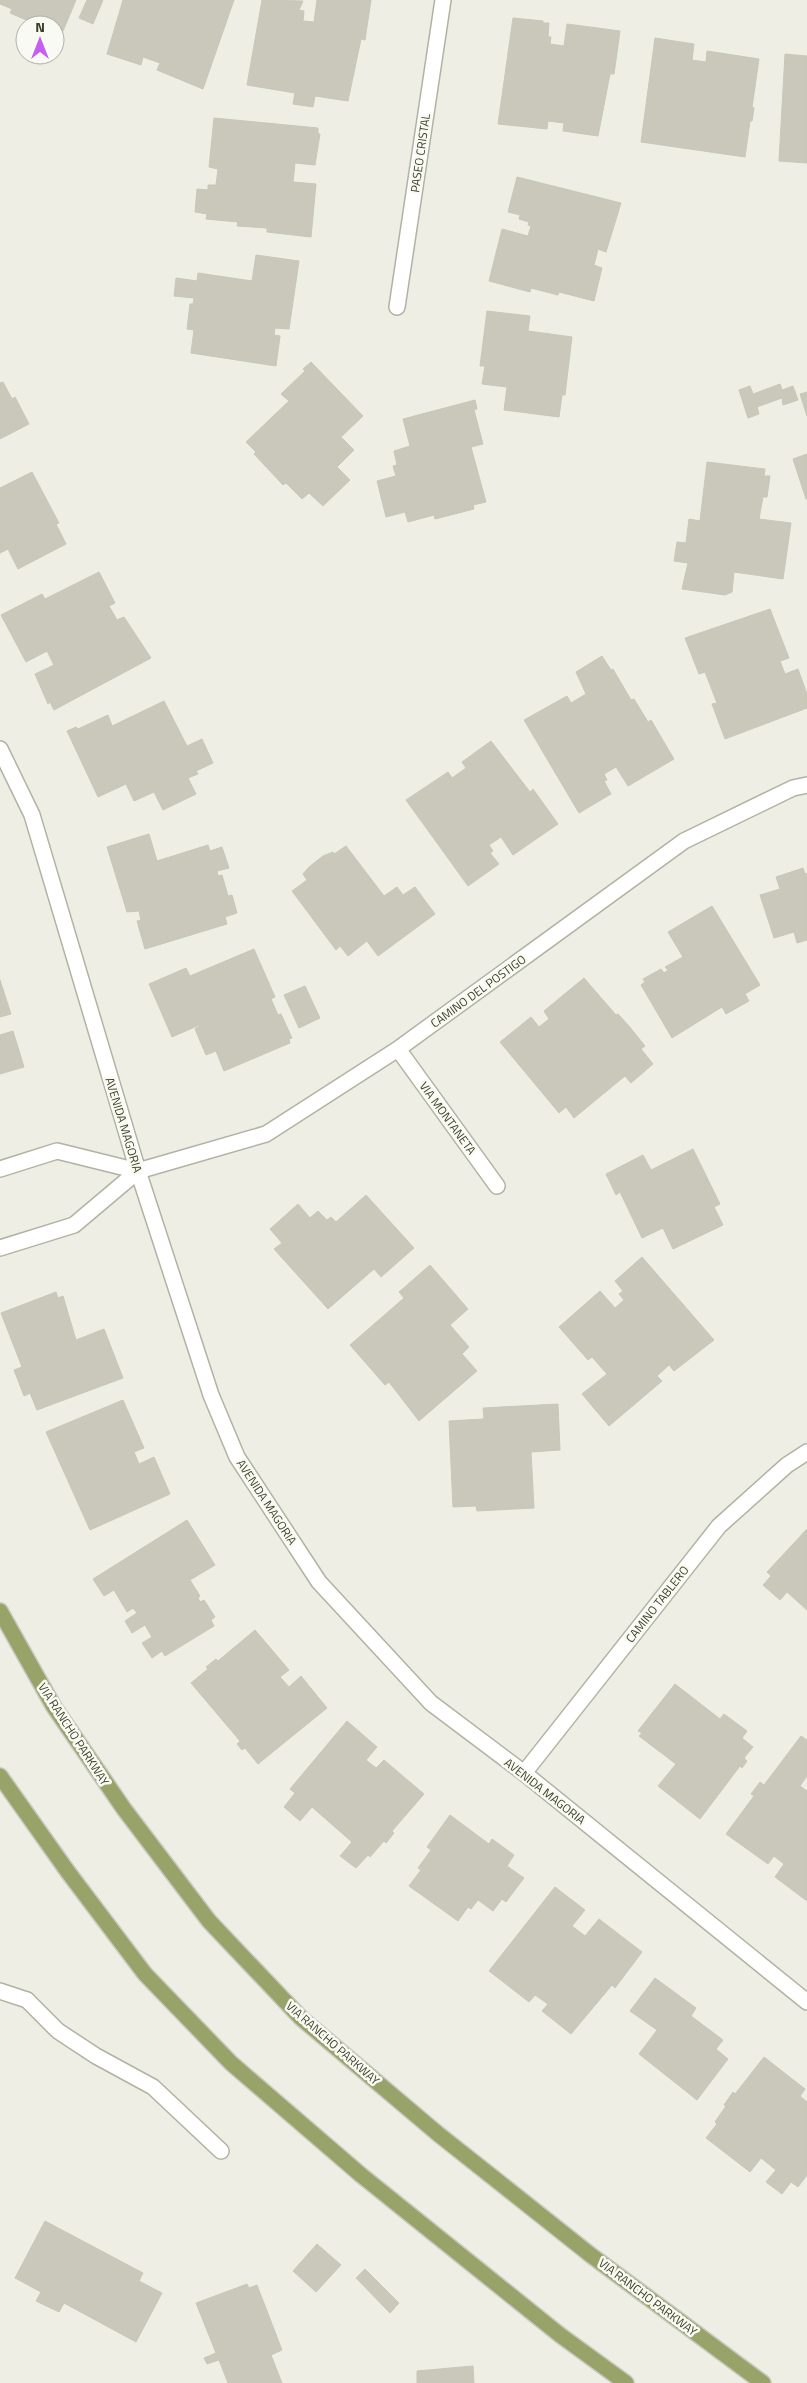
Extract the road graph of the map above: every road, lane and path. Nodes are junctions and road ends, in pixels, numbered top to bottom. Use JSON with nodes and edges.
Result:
{"nodes":[{"id":1,"x":443,"y":0,"type":"edge"},
{"id":2,"x":398,"y":307,"type":"dead end"},
{"id":3,"x":0,"y":749,"type":"edge"},
{"id":4,"x":807,"y":785,"type":"edge"},
{"id":5,"x":398,"y":1049,"type":"junction"},
{"id":6,"x":0,"y":1169,"type":"edge"},
{"id":7,"x":138,"y":1171,"type":"junction"},
{"id":8,"x":497,"y":1186,"type":"dead end"},
{"id":9,"x":0,"y":1248,"type":"edge"},
{"id":10,"x":807,"y":1452,"type":"edge"},
{"id":11,"x":0,"y":1610,"type":"edge"},
{"id":12,"x":524,"y":1773,"type":"junction"},
{"id":13,"x":0,"y":1776,"type":"edge"},
{"id":14,"x":0,"y":1990,"type":"edge"},
{"id":15,"x":807,"y":2002,"type":"edge"},
{"id":16,"x":220,"y":2151,"type":"dead end"},
{"id":17,"x":626,"y":2383,"type":"edge"},
{"id":18,"x":763,"y":2383,"type":"edge"}],
"edges":[{"from":1,"to":2,"type":"street","name":"PASEO CRISTAL"},
{"from":3,"to":7,"type":"street","name":"AVENIDA MAGORIA"},
{"from":4,"to":5,"type":"street","name":"CAMINO DEL POSTIGO"},
{"from":5,"to":7,"type":"street","name":"CAMINO DEL POSTIGO"},
{"from":5,"to":8,"type":"street","name":"VIA MONTANETA"},
{"from":6,"to":7,"type":"street"},
{"from":7,"to":9,"type":"street"},
{"from":7,"to":12,"type":"street","name":"AVENIDA MAGORIA"},
{"from":10,"to":12,"type":"street","name":"CAMINO TABLERO"},
{"from":11,"to":18,"type":"main road","name":"VIA RANCHO PARKWAY"},
{"from":12,"to":15,"type":"street","name":"AVENIDA MAGORIA"},
{"from":13,"to":17,"type":"main road"},
{"from":14,"to":16,"type":"street"}]}
